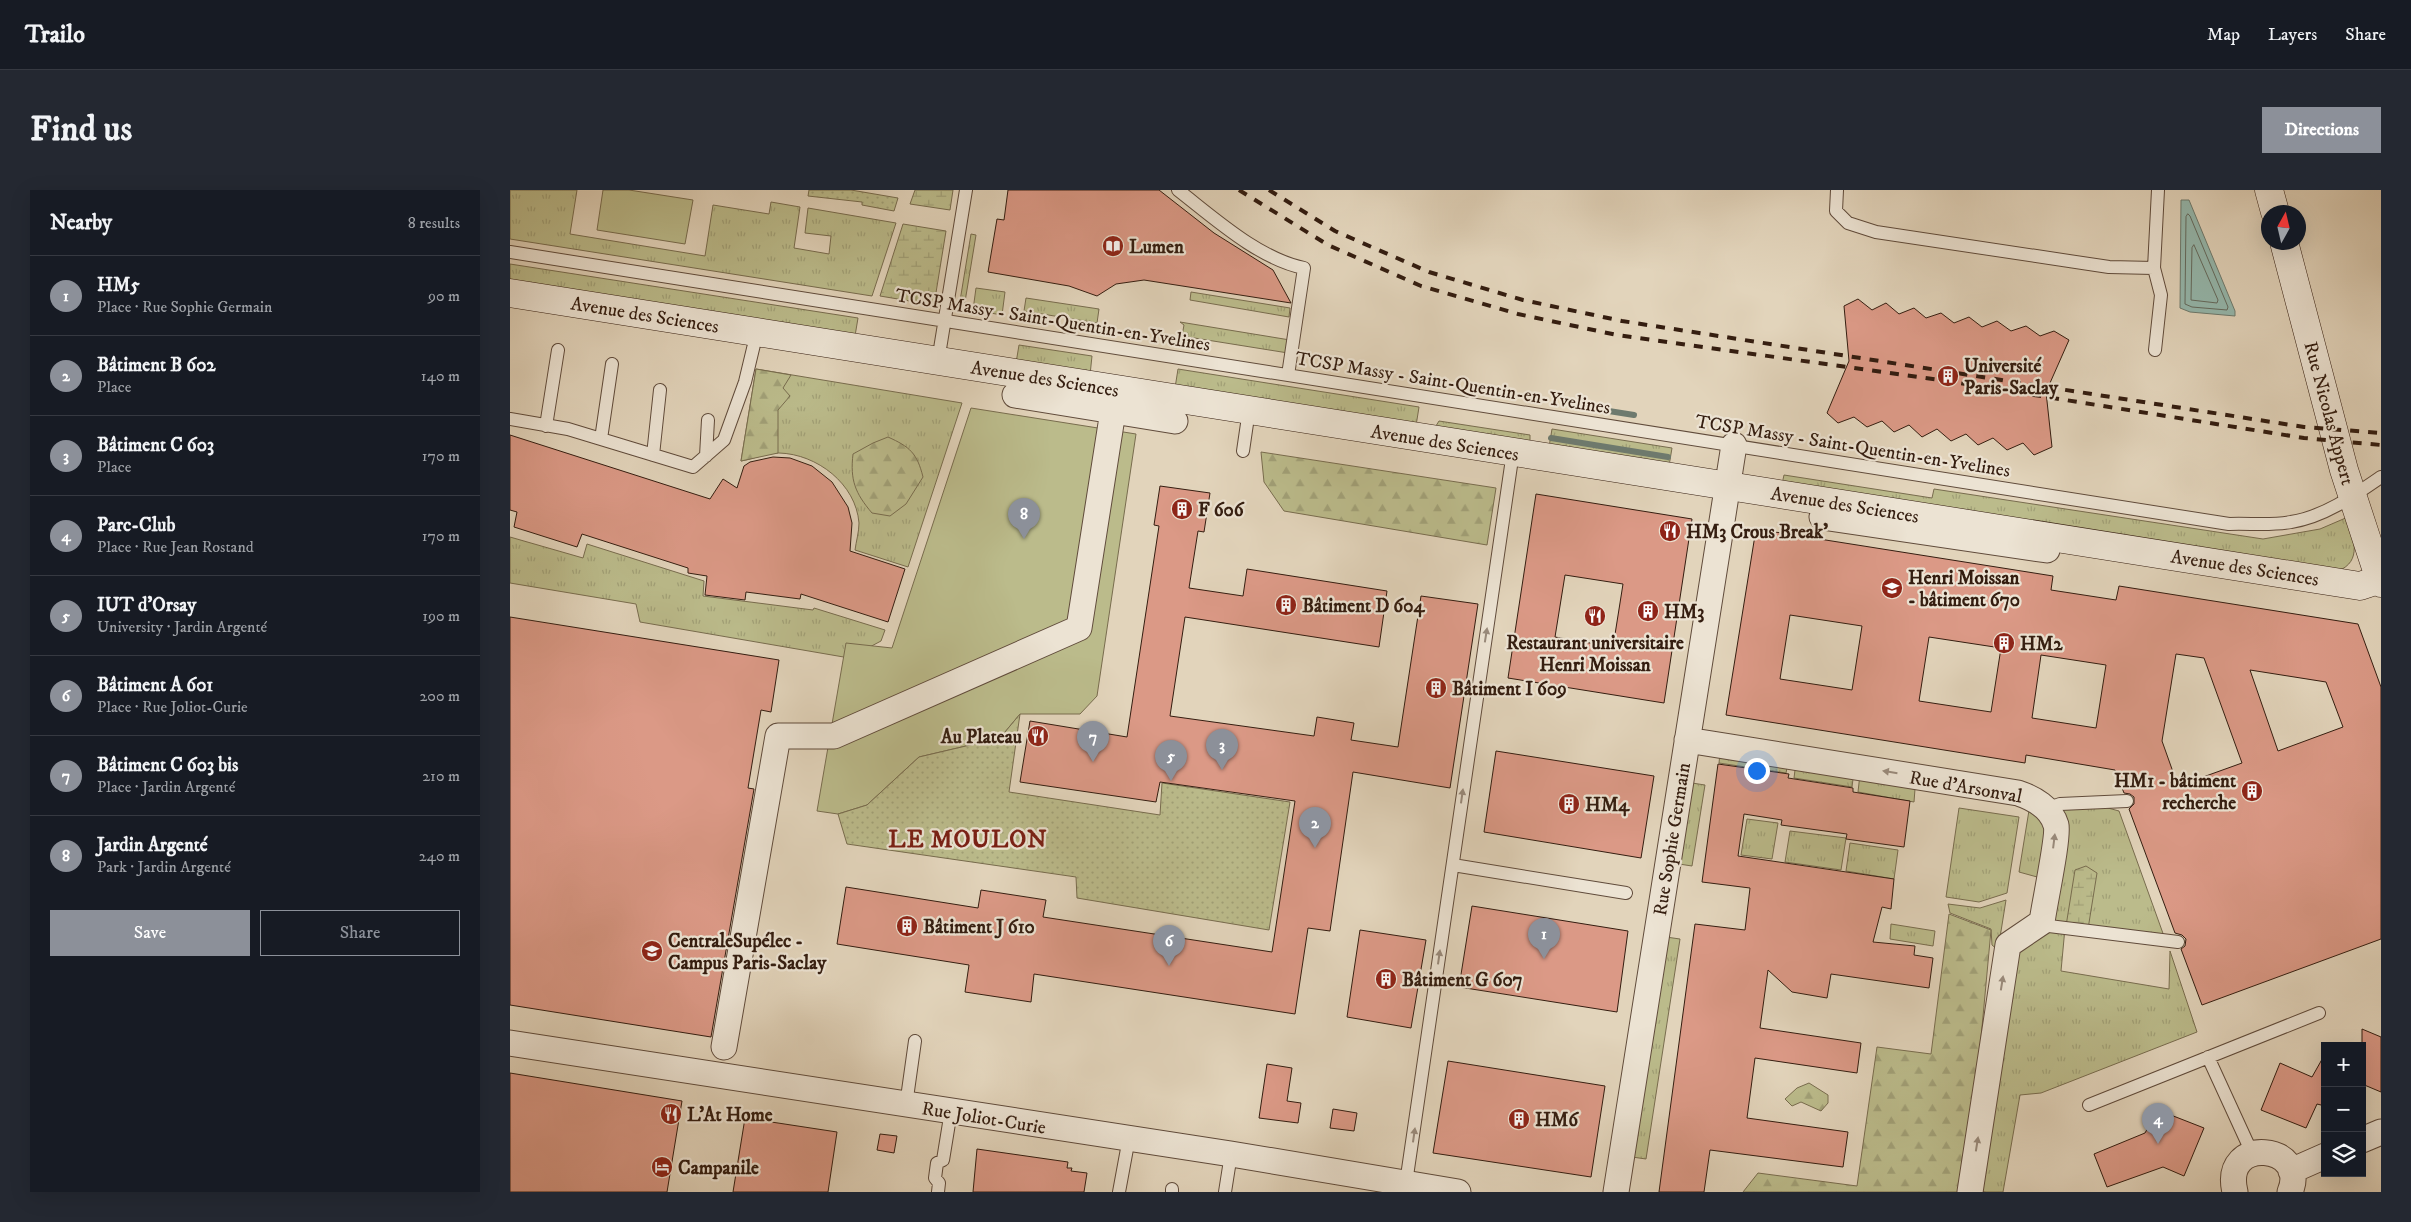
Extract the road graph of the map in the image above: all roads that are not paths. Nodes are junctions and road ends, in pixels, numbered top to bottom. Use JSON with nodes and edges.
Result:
{"nodes":[{"id":1,"x":966,"y":190,"type":"edge"},
{"id":2,"x":1178,"y":190,"type":"edge"},
{"id":3,"x":1837,"y":190,"type":"edge"},
{"id":4,"x":2158,"y":190,"type":"edge"},
{"id":5,"x":2269,"y":190,"type":"edge"},
{"id":6,"x":2274,"y":205,"type":"edge"},
{"id":7,"x":2286,"y":250,"type":"edge"},
{"id":8,"x":510,"y":252,"type":"edge"},
{"id":9,"x":2154,"y":268,"type":"junction"},
{"id":10,"x":510,"y":293,"type":"edge"},
{"id":11,"x":944,"y":320,"type":"junction"},
{"id":12,"x":756,"y":332,"type":"junction"},
{"id":13,"x":558,"y":350,"type":"dead end"},
{"id":14,"x":2155,"y":350,"type":"dead end"},
{"id":15,"x":938,"y":361,"type":"junction"},
{"id":16,"x":612,"y":364,"type":"dead end"},
{"id":17,"x":1288,"y":375,"type":"junction"},
{"id":18,"x":660,"y":390,"type":"dead end"},
{"id":19,"x":1015,"y":395,"type":"dead end"},
{"id":20,"x":1122,"y":409,"type":"junction"},
{"id":21,"x":1249,"y":410,"type":"junction"},
{"id":22,"x":510,"y":419,"type":"edge"},
{"id":23,"x":708,"y":420,"type":"dead end"},
{"id":24,"x":1175,"y":422,"type":"dead end"},
{"id":25,"x":546,"y":426,"type":"junction"},
{"id":26,"x":601,"y":439,"type":"junction"},
{"id":27,"x":1734,"y":445,"type":"junction"},
{"id":28,"x":1243,"y":451,"type":"dead end"},
{"id":29,"x":1513,"y":452,"type":"junction"},
{"id":30,"x":653,"y":455,"type":"junction"},
{"id":31,"x":706,"y":456,"type":"junction"},
{"id":32,"x":2381,"y":477,"type":"edge"},
{"id":33,"x":1726,"y":486,"type":"junction"},
{"id":34,"x":2352,"y":497,"type":"junction"},
{"id":35,"x":1822,"y":517,"type":"dead end"},
{"id":36,"x":2123,"y":561,"type":"dead end"},
{"id":37,"x":2381,"y":581,"type":"edge"},
{"id":38,"x":1687,"y":740,"type":"junction"},
{"id":39,"x":2126,"y":801,"type":"dead end"},
{"id":40,"x":2046,"y":809,"type":"junction"},
{"id":41,"x":1453,"y":865,"type":"junction"},
{"id":42,"x":1626,"y":893,"type":"dead end"},
{"id":43,"x":2041,"y":925,"type":"junction"},
{"id":44,"x":2178,"y":942,"type":"dead end"},
{"id":45,"x":2319,"y":1013,"type":"dead end"},
{"id":46,"x":915,"y":1041,"type":"dead end"},
{"id":47,"x":510,"y":1043,"type":"edge"},
{"id":48,"x":724,"y":1047,"type":"dead end"},
{"id":49,"x":2208,"y":1057,"type":"junction"},
{"id":50,"x":906,"y":1105,"type":"junction"},
{"id":51,"x":2089,"y":1105,"type":"dead end"},
{"id":52,"x":951,"y":1111,"type":"junction"},
{"id":53,"x":2381,"y":1132,"type":"edge"},
{"id":54,"x":1129,"y":1138,"type":"junction"},
{"id":55,"x":2366,"y":1138,"type":"edge"},
{"id":56,"x":1231,"y":1154,"type":"junction"},
{"id":57,"x":2252,"y":1154,"type":"junction"},
{"id":58,"x":2321,"y":1159,"type":"edge"},
{"id":59,"x":2291,"y":1181,"type":"edge"},
{"id":60,"x":1406,"y":1184,"type":"junction"},
{"id":61,"x":938,"y":1192,"type":"edge"},
{"id":62,"x":1119,"y":1192,"type":"edge"},
{"id":63,"x":1225,"y":1192,"type":"edge"},
{"id":64,"x":1458,"y":1192,"type":"edge"},
{"id":65,"x":1616,"y":1192,"type":"edge"},
{"id":66,"x":1970,"y":1192,"type":"edge"},
{"id":67,"x":2235,"y":1192,"type":"edge"}],
"edges":[{"from":1,"to":11,"type":"lane"},
{"from":2,"to":17,"type":"lane"},
{"from":3,"to":9,"type":"lane"},
{"from":4,"to":9,"type":"lane"},
{"from":5,"to":6,"type":"street"},
{"from":7,"to":34,"type":"street","name":"Rue Nicolas Appert"},
{"from":8,"to":11,"type":"lane","name":"TCSP Massy - Saint-Quentin-en-Yvelines"},
{"from":9,"to":14,"type":"lane"},
{"from":10,"to":12,"type":"street","name":"Avenue des Sciences"},
{"from":11,"to":15,"type":"lane"},
{"from":11,"to":17,"type":"lane","name":"TCSP Massy - Saint-Quentin-en-Yvelines"},
{"from":12,"to":15,"type":"street","name":"Avenue des Sciences"},
{"from":12,"to":31,"type":"lane"},
{"from":13,"to":25,"type":"lane"},
{"from":15,"to":21,"type":"street","name":"Avenue des Sciences"},
{"from":16,"to":26,"type":"lane"},
{"from":17,"to":27,"type":"lane","name":"TCSP Massy - Saint-Quentin-en-Yvelines"},
{"from":18,"to":30,"type":"lane"},
{"from":19,"to":20,"type":"street"},
{"from":20,"to":24,"type":"street"},
{"from":20,"to":48,"type":"street"},
{"from":21,"to":28,"type":"lane"},
{"from":21,"to":29,"type":"street","name":"Avenue des Sciences"},
{"from":22,"to":25,"type":"lane"},
{"from":23,"to":31,"type":"lane"},
{"from":25,"to":26,"type":"lane"},
{"from":26,"to":30,"type":"lane"},
{"from":27,"to":33,"type":"street","name":"Rue Sophie Germain"},
{"from":27,"to":34,"type":"lane","name":"TCSP Massy - Saint-Quentin-en-Yvelines"},
{"from":29,"to":33,"type":"street","name":"Avenue des Sciences"},
{"from":41,"to":29,"type":"lane","one_way":true},
{"from":30,"to":31,"type":"lane"},
{"from":32,"to":34,"type":"lane","name":"TCSP Massy - Saint-Quentin-en-Yvelines"},
{"from":33,"to":37,"type":"street","name":"Avenue des Sciences"},
{"from":33,"to":38,"type":"street","name":"Rue Sophie Germain"},
{"from":34,"to":37,"type":"street","name":"Rue Nicolas Appert"},
{"from":35,"to":36,"type":"street"},
{"from":40,"to":38,"type":"street","name":"Rue d'Arsonval","one_way":true},
{"from":38,"to":65,"type":"street","name":"Rue Sophie Germain"},
{"from":39,"to":40,"type":"lane"},
{"from":43,"to":40,"type":"street","name":"Rue d'Arsonval","one_way":true},
{"from":41,"to":42,"type":"lane"},
{"from":60,"to":41,"type":"lane","one_way":true},
{"from":43,"to":44,"type":"lane"},
{"from":66,"to":43,"type":"street","one_way":true},
{"from":45,"to":49,"type":"lane"},
{"from":46,"to":50,"type":"lane"},
{"from":47,"to":50,"type":"street","name":"Rue Joliot-Curie"},
{"from":49,"to":51,"type":"lane"},
{"from":49,"to":57,"type":"lane"},
{"from":50,"to":52,"type":"street","name":"Rue Joliot-Curie"},
{"from":52,"to":54,"type":"street","name":"Rue Joliot-Curie"},
{"from":52,"to":61,"type":"lane"},
{"from":53,"to":55,"type":"street"},
{"from":54,"to":56,"type":"street","name":"Rue Joliot-Curie"},
{"from":54,"to":62,"type":"lane"},
{"from":56,"to":60,"type":"street","name":"Rue Joliot-Curie"},
{"from":56,"to":63,"type":"lane"},
{"from":57,"to":59,"type":"street"},
{"from":57,"to":67,"type":"street"},
{"from":58,"to":59,"type":"street"},
{"from":60,"to":64,"type":"street","name":"Rue Joliot-Curie"}]}
